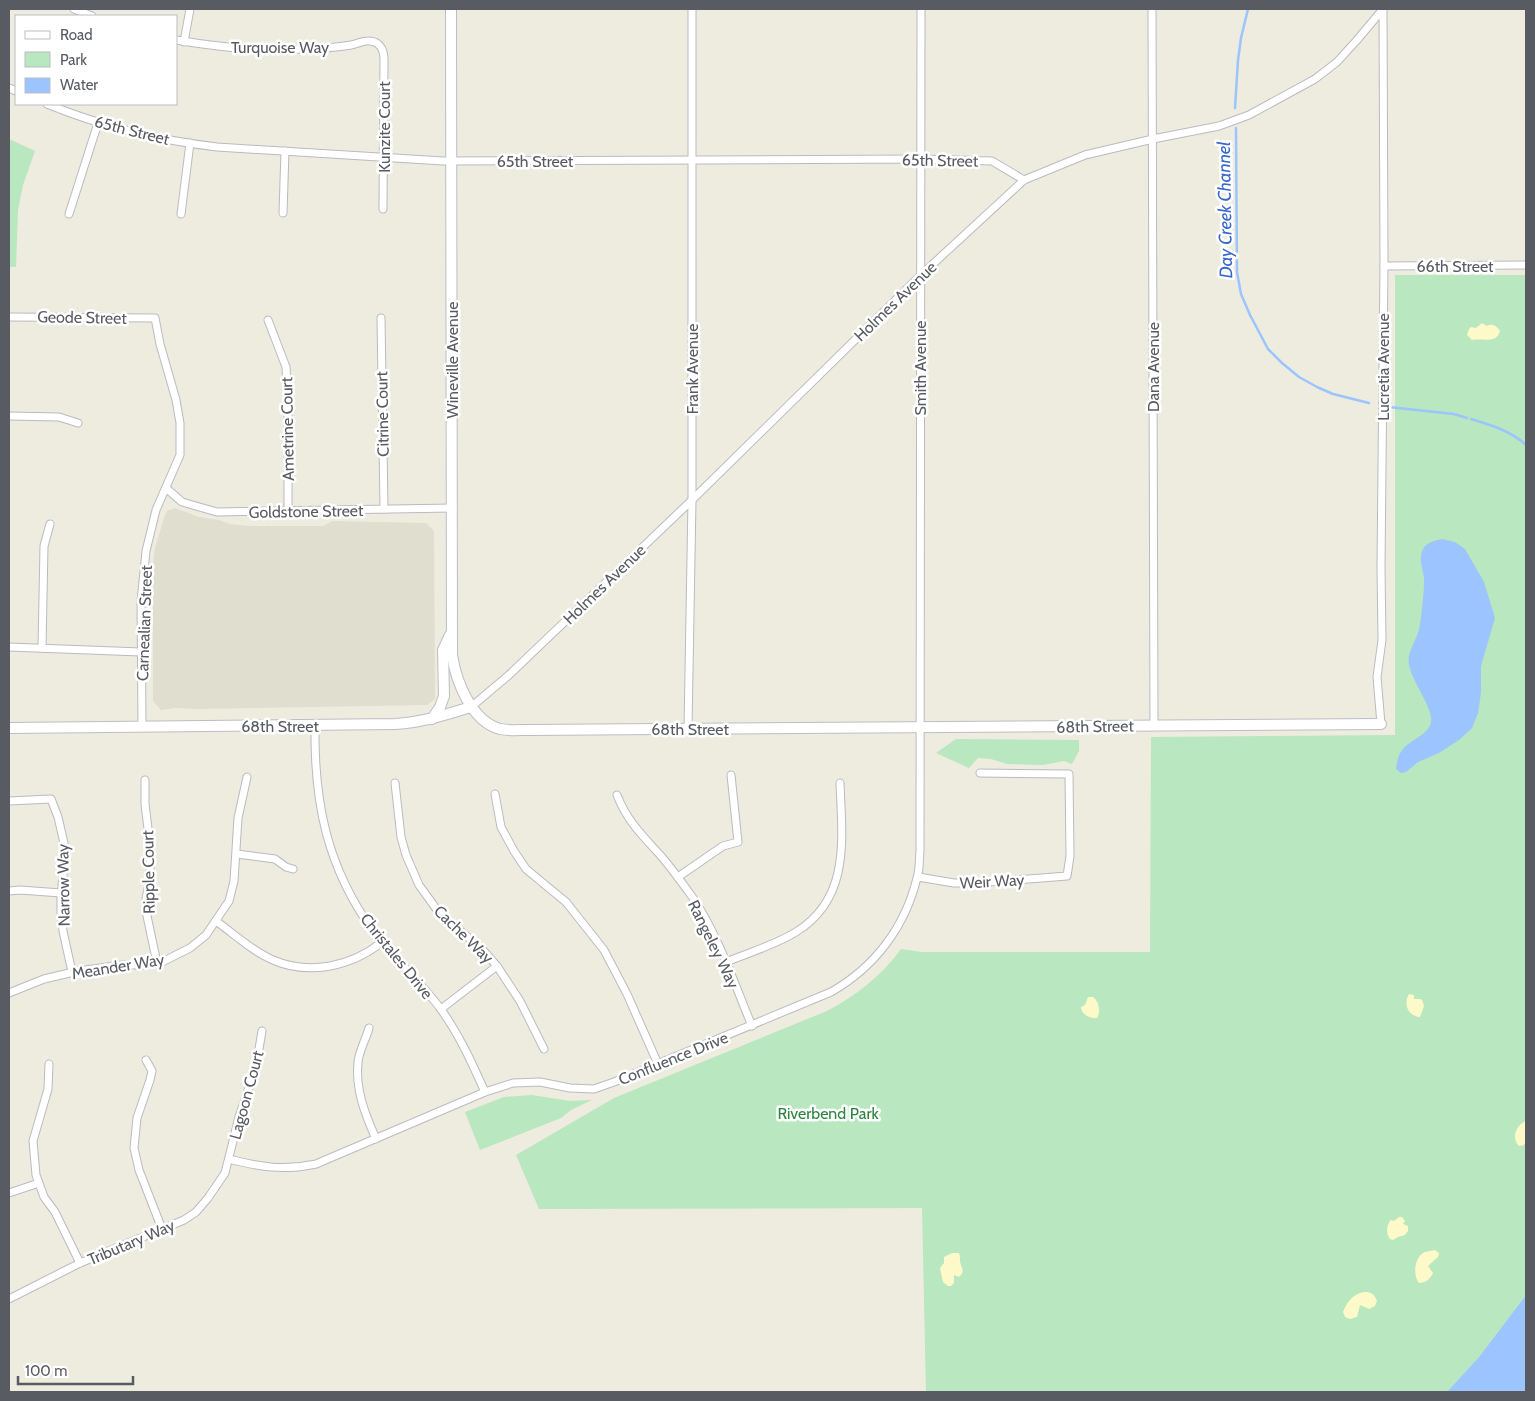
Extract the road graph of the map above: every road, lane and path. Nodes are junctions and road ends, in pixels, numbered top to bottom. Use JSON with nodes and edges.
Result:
{"nodes":[{"id":1,"x":74,"y":9,"type":"edge"},
{"id":2,"x":190,"y":9,"type":"edge"},
{"id":3,"x":451,"y":9,"type":"edge"},
{"id":4,"x":692,"y":9,"type":"edge"},
{"id":5,"x":921,"y":9,"type":"edge"},
{"id":6,"x":1152,"y":9,"type":"edge"},
{"id":7,"x":1383,"y":9,"type":"edge"},
{"id":8,"x":89,"y":15,"type":"edge"},
{"id":9,"x":178,"y":40,"type":"edge"},
{"id":10,"x":184,"y":42,"type":"junction"},
{"id":11,"x":381,"y":46,"type":"joint"},
{"id":12,"x":50,"y":105,"type":"edge"},
{"id":13,"x":98,"y":123,"type":"junction"},
{"id":14,"x":1153,"y":139,"type":"junction"},
{"id":15,"x":190,"y":144,"type":"junction"},
{"id":16,"x":285,"y":151,"type":"junction"},
{"id":17,"x":383,"y":157,"type":"junction"},
{"id":18,"x":922,"y":159,"type":"junction"},
{"id":19,"x":692,"y":160,"type":"junction"},
{"id":20,"x":451,"y":161,"type":"junction"},
{"id":21,"x":1024,"y":180,"type":"junction"},
{"id":22,"x":383,"y":209,"type":"dead end"},
{"id":23,"x":283,"y":213,"type":"dead end"},
{"id":24,"x":69,"y":214,"type":"dead end"},
{"id":25,"x":181,"y":214,"type":"dead end"},
{"id":26,"x":1526,"y":265,"type":"edge"},
{"id":27,"x":1384,"y":266,"type":"junction"},
{"id":28,"x":920,"y":276,"type":"junction"},
{"id":29,"x":9,"y":317,"type":"edge"},
{"id":30,"x":155,"y":318,"type":"joint"},
{"id":31,"x":381,"y":318,"type":"dead end"},
{"id":32,"x":268,"y":320,"type":"dead end"},
{"id":33,"x":9,"y":416,"type":"edge"},
{"id":34,"x":78,"y":423,"type":"dead end"},
{"id":35,"x":166,"y":488,"type":"junction"},
{"id":36,"x":692,"y":500,"type":"junction"},
{"id":37,"x":453,"y":508,"type":"junction"},
{"id":38,"x":384,"y":509,"type":"junction"},
{"id":39,"x":288,"y":511,"type":"junction"},
{"id":40,"x":50,"y":524,"type":"dead end"},
{"id":41,"x":452,"y":631,"type":"junction"},
{"id":42,"x":9,"y":647,"type":"edge"},
{"id":43,"x":42,"y":648,"type":"junction"},
{"id":44,"x":141,"y":652,"type":"junction"},
{"id":45,"x":472,"y":707,"type":"junction"},
{"id":46,"x":432,"y":720,"type":"junction"},
{"id":47,"x":1381,"y":724,"type":"joint"},
{"id":48,"x":1154,"y":725,"type":"junction"},
{"id":49,"x":316,"y":726,"type":"junction"},
{"id":50,"x":142,"y":727,"type":"junction"},
{"id":51,"x":9,"y":728,"type":"edge"},
{"id":52,"x":920,"y":728,"type":"junction"},
{"id":53,"x":688,"y":729,"type":"junction"},
{"id":54,"x":980,"y":773,"type":"dead end"},
{"id":55,"x":731,"y":775,"type":"dead end"},
{"id":56,"x":247,"y":777,"type":"dead end"},
{"id":57,"x":145,"y":780,"type":"dead end"},
{"id":58,"x":396,"y":783,"type":"dead end"},
{"id":59,"x":840,"y":783,"type":"dead end"},
{"id":60,"x":495,"y":794,"type":"dead end"},
{"id":61,"x":617,"y":794,"type":"dead end"},
{"id":62,"x":9,"y":801,"type":"edge"},
{"id":63,"x":236,"y":854,"type":"junction"},
{"id":64,"x":293,"y":869,"type":"dead end"},
{"id":65,"x":678,"y":877,"type":"junction"},
{"id":66,"x":918,"y":877,"type":"junction"},
{"id":67,"x":9,"y":891,"type":"edge"},
{"id":68,"x":61,"y":893,"type":"junction"},
{"id":69,"x":216,"y":921,"type":"junction"},
{"id":70,"x":382,"y":942,"type":"junction"},
{"id":71,"x":157,"y":962,"type":"junction"},
{"id":72,"x":726,"y":962,"type":"junction"},
{"id":73,"x":497,"y":966,"type":"junction"},
{"id":74,"x":72,"y":972,"type":"junction"},
{"id":75,"x":9,"y":993,"type":"edge"},
{"id":76,"x":441,"y":1009,"type":"junction"},
{"id":77,"x":752,"y":1026,"type":"junction"},
{"id":78,"x":369,"y":1028,"type":"dead end"},
{"id":79,"x":262,"y":1031,"type":"dead end"},
{"id":80,"x":544,"y":1049,"type":"dead end"},
{"id":81,"x":146,"y":1060,"type":"dead end"},
{"id":82,"x":49,"y":1064,"type":"dead end"},
{"id":83,"x":658,"y":1064,"type":"junction"},
{"id":84,"x":485,"y":1092,"type":"junction"},
{"id":85,"x":376,"y":1139,"type":"junction"},
{"id":86,"x":229,"y":1158,"type":"junction"},
{"id":87,"x":39,"y":1183,"type":"junction"},
{"id":88,"x":9,"y":1192,"type":"edge"},
{"id":89,"x":162,"y":1229,"type":"junction"},
{"id":90,"x":80,"y":1263,"type":"junction"},
{"id":91,"x":9,"y":1299,"type":"edge"}],
"edges":[{"from":1,"to":8,"type":"street"},
{"from":2,"to":10,"type":"street"},
{"from":3,"to":20,"type":"street","name":"Wineville Avenue"},
{"from":4,"to":19,"type":"street","name":"Frank Avenue"},
{"from":5,"to":18,"type":"street","name":"Smith Avenue"},
{"from":6,"to":14,"type":"street","name":"Dana Avenue"},
{"from":7,"to":14,"type":"street","name":"Holmes Avenue"},
{"from":7,"to":27,"type":"street","name":"Lucretia Avenue"},
{"from":9,"to":10,"type":"street","name":"Turquoise Way"},
{"from":10,"to":11,"type":"street","name":"Turquoise Way"},
{"from":11,"to":17,"type":"street","name":"Kunzite Court"},
{"from":12,"to":13,"type":"street","name":"65th Street"},
{"from":13,"to":15,"type":"street","name":"65th Street"},
{"from":13,"to":24,"type":"street"},
{"from":14,"to":21,"type":"street","name":"Holmes Avenue"},
{"from":14,"to":48,"type":"street","name":"Dana Avenue"},
{"from":15,"to":16,"type":"street","name":"65th Street"},
{"from":15,"to":25,"type":"street"},
{"from":16,"to":17,"type":"street","name":"65th Street"},
{"from":16,"to":23,"type":"street"},
{"from":17,"to":20,"type":"street","name":"65th Street"},
{"from":17,"to":22,"type":"street","name":"Kunzite Court"},
{"from":18,"to":19,"type":"street","name":"65th Street"},
{"from":18,"to":21,"type":"street","name":"65th Street"},
{"from":18,"to":28,"type":"street","name":"Smith Avenue"},
{"from":19,"to":20,"type":"street","name":"65th Street"},
{"from":19,"to":36,"type":"street","name":"Frank Avenue"},
{"from":20,"to":37,"type":"street","name":"Wineville Avenue"},
{"from":21,"to":28,"type":"street","name":"Holmes Avenue"},
{"from":26,"to":27,"type":"street","name":"66th Street"},
{"from":27,"to":47,"type":"street","name":"Lucretia Avenue"},
{"from":28,"to":36,"type":"street","name":"Holmes Avenue"},
{"from":28,"to":52,"type":"street","name":"Smith Avenue"},
{"from":29,"to":30,"type":"street","name":"Geode Street"},
{"from":30,"to":35,"type":"street","name":"Carnealian Street"},
{"from":31,"to":38,"type":"street","name":"Citrine Court"},
{"from":32,"to":39,"type":"street","name":"Ametrine Court"},
{"from":33,"to":34,"type":"street"},
{"from":35,"to":39,"type":"street","name":"Goldstone Street"},
{"from":35,"to":44,"type":"street","name":"Carnealian Street"},
{"from":36,"to":45,"type":"street","name":"Holmes Avenue"},
{"from":36,"to":53,"type":"street","name":"Frank Avenue"},
{"from":37,"to":38,"type":"street","name":"Goldstone Street"},
{"from":37,"to":41,"type":"street","name":"Wineville Avenue"},
{"from":38,"to":39,"type":"street","name":"Goldstone Street"},
{"from":40,"to":43,"type":"street"},
{"from":41,"to":45,"type":"street","name":"Wineville Avenue"},
{"from":41,"to":46,"type":"street"},
{"from":42,"to":43,"type":"street"},
{"from":43,"to":44,"type":"street"},
{"from":44,"to":50,"type":"street","name":"Carnealian Street"},
{"from":45,"to":46,"type":"street","name":"68th Street"},
{"from":45,"to":53,"type":"street","name":"68th Street"},
{"from":46,"to":49,"type":"street","name":"68th Street"},
{"from":47,"to":48,"type":"street","name":"68th Street"},
{"from":48,"to":52,"type":"street","name":"68th Street"},
{"from":49,"to":50,"type":"street","name":"68th Street"},
{"from":49,"to":70,"type":"street","name":"Christales Drive"},
{"from":50,"to":51,"type":"street","name":"68th Street"},
{"from":52,"to":53,"type":"street","name":"68th Street"},
{"from":52,"to":66,"type":"street","name":"Confluence Drive"},
{"from":54,"to":66,"type":"street","name":"Weir Way"},
{"from":55,"to":65,"type":"street"},
{"from":56,"to":63,"type":"street","name":"Meander Way"},
{"from":57,"to":71,"type":"street","name":"Ripple Court"},
{"from":58,"to":73,"type":"street","name":"Cache Way"},
{"from":59,"to":72,"type":"street"},
{"from":60,"to":83,"type":"street"},
{"from":61,"to":65,"type":"street","name":"Rangeley Way"},
{"from":62,"to":68,"type":"street","name":"Narrow Way"},
{"from":63,"to":64,"type":"street"},
{"from":63,"to":69,"type":"street","name":"Meander Way"},
{"from":65,"to":72,"type":"street","name":"Rangeley Way"},
{"from":66,"to":77,"type":"street","name":"Confluence Drive"},
{"from":67,"to":68,"type":"street"},
{"from":68,"to":74,"type":"street","name":"Narrow Way"},
{"from":69,"to":70,"type":"street"},
{"from":69,"to":71,"type":"street","name":"Meander Way"},
{"from":70,"to":76,"type":"street","name":"Christales Drive"},
{"from":71,"to":74,"type":"street","name":"Meander Way"},
{"from":72,"to":77,"type":"street","name":"Rangeley Way"},
{"from":73,"to":76,"type":"street"},
{"from":73,"to":80,"type":"street","name":"Cache Way"},
{"from":74,"to":75,"type":"street","name":"Meander Way"},
{"from":76,"to":84,"type":"street","name":"Christales Drive"},
{"from":77,"to":83,"type":"street","name":"Confluence Drive"},
{"from":78,"to":85,"type":"street"},
{"from":79,"to":86,"type":"street","name":"Lagoon Court"},
{"from":81,"to":89,"type":"street"},
{"from":82,"to":87,"type":"street"},
{"from":83,"to":84,"type":"street","name":"Confluence Drive"},
{"from":84,"to":85,"type":"street","name":"Confluence Drive"},
{"from":85,"to":86,"type":"street","name":"Confluence Drive"},
{"from":86,"to":89,"type":"street","name":"Tributary Way"},
{"from":87,"to":88,"type":"street"},
{"from":87,"to":90,"type":"street"},
{"from":89,"to":90,"type":"street","name":"Tributary Way"},
{"from":90,"to":91,"type":"street","name":"Tributary Way"}]}
